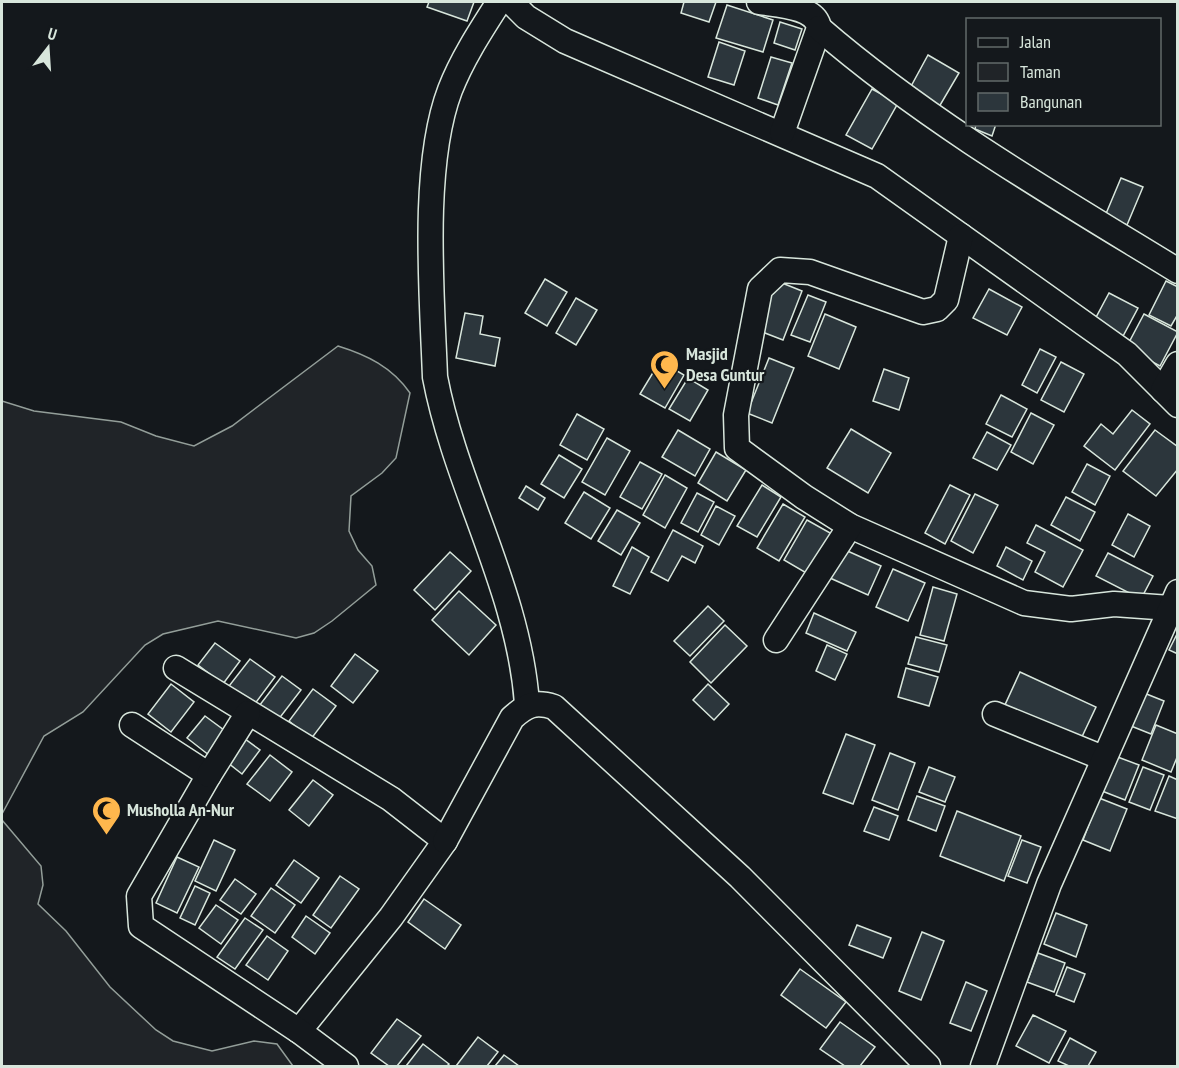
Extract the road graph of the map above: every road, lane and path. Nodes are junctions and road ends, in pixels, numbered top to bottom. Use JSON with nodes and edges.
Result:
{"nodes":[{"id":1,"x":499,"y":2,"type":"edge"},
{"id":2,"x":511,"y":2,"type":"edge"},
{"id":3,"x":759,"y":2,"type":"edge"},
{"id":4,"x":819,"y":28,"type":"junction"},
{"id":5,"x":782,"y":133,"type":"junction"},
{"id":6,"x":961,"y":236,"type":"junction"},
{"id":7,"x":1178,"y":272,"type":"edge"},
{"id":8,"x":1178,"y":364,"type":"edge"},
{"id":9,"x":1170,"y":397,"type":"edge"},
{"id":10,"x":850,"y":526,"type":"junction"},
{"id":11,"x":1174,"y":600,"type":"edge"},
{"id":12,"x":776,"y":640,"type":"dead end"},
{"id":13,"x":176,"y":668,"type":"dead end"},
{"id":14,"x":527,"y":704,"type":"junction"},
{"id":15,"x":248,"y":713,"type":"junction"},
{"id":16,"x":996,"y":714,"type":"dead end"},
{"id":17,"x":132,"y":725,"type":"dead end"},
{"id":18,"x":1103,"y":758,"type":"junction"},
{"id":19,"x":209,"y":775,"type":"junction"},
{"id":20,"x":445,"y":841,"type":"junction"},
{"id":21,"x":299,"y":1031,"type":"junction"},
{"id":22,"x":346,"y":1066,"type":"edge"},
{"id":23,"x":928,"y":1066,"type":"edge"},
{"id":24,"x":983,"y":1066,"type":"edge"}],
"edges":[{"from":1,"to":14,"type":"street"},
{"from":2,"to":5,"type":"street"},
{"from":3,"to":4,"type":"street"},
{"from":4,"to":5,"type":"street"},
{"from":4,"to":7,"type":"street"},
{"from":5,"to":6,"type":"street"},
{"from":6,"to":9,"type":"street"},
{"from":6,"to":10,"type":"street"},
{"from":8,"to":9,"type":"street"},
{"from":10,"to":11,"type":"street"},
{"from":10,"to":12,"type":"street"},
{"from":11,"to":18,"type":"street"},
{"from":13,"to":15,"type":"street"},
{"from":14,"to":20,"type":"street"},
{"from":14,"to":23,"type":"street"},
{"from":15,"to":19,"type":"street"},
{"from":15,"to":20,"type":"street"},
{"from":16,"to":18,"type":"street"},
{"from":17,"to":19,"type":"street"},
{"from":18,"to":24,"type":"street"},
{"from":19,"to":21,"type":"street"},
{"from":20,"to":21,"type":"street"},
{"from":21,"to":22,"type":"street"}]}
